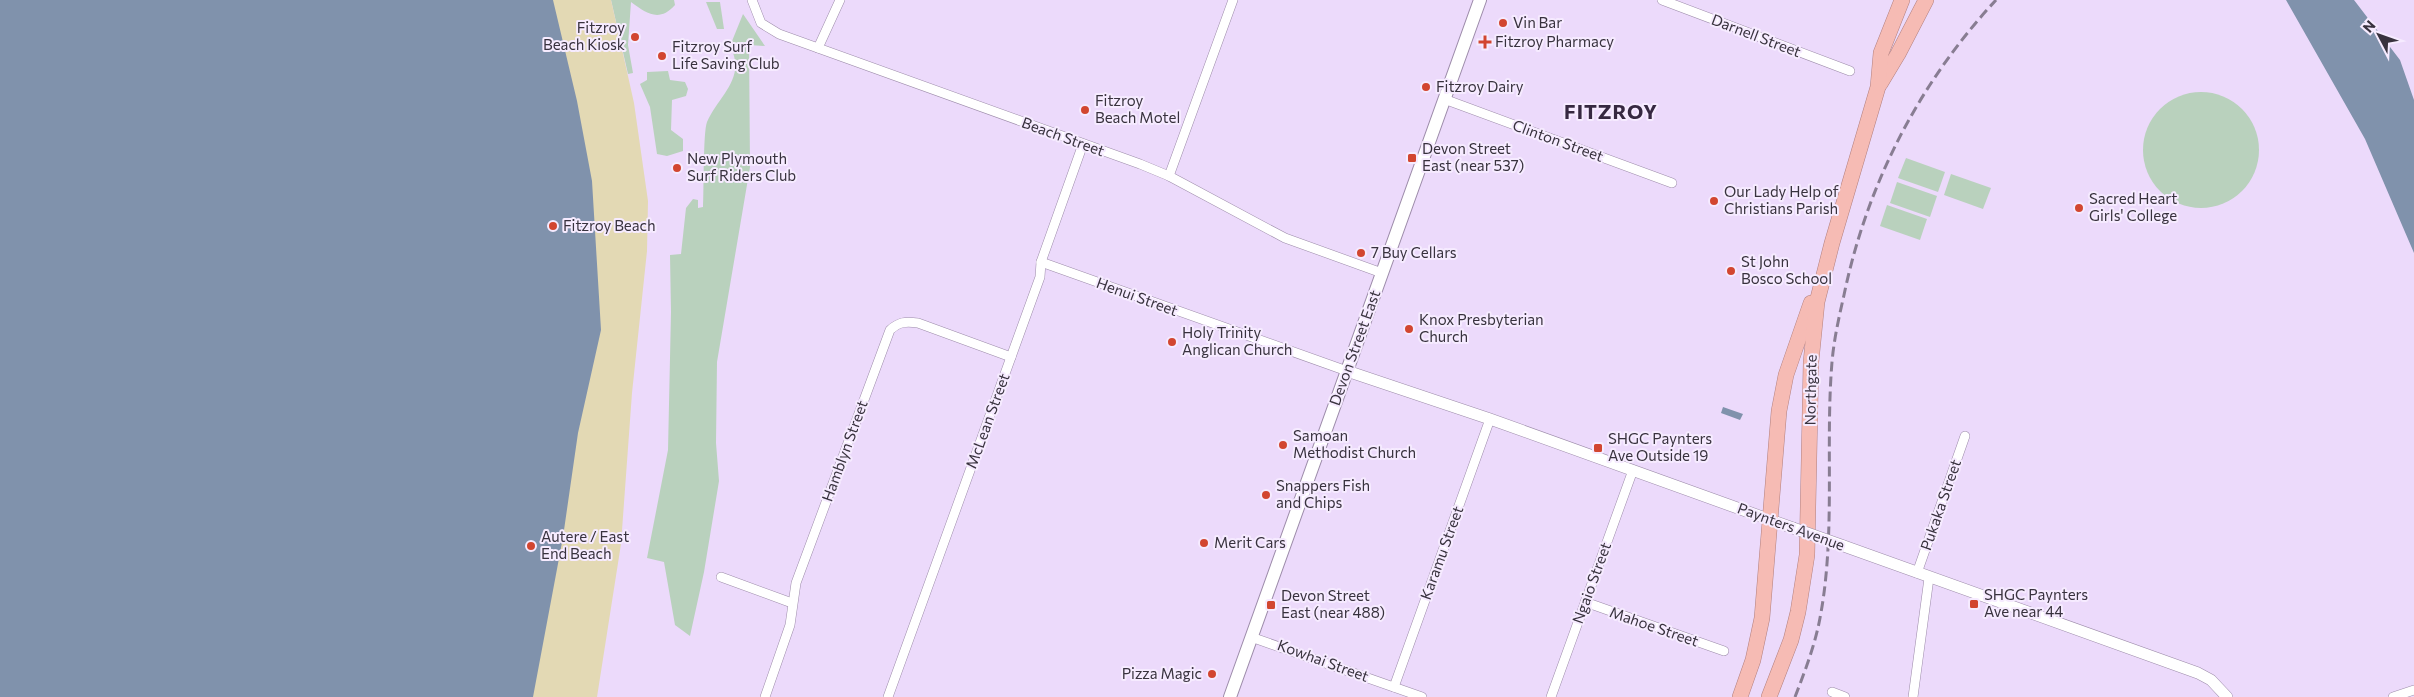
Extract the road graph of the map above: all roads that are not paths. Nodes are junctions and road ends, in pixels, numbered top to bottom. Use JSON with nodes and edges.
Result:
{"nodes":[{"id":1,"x":752,"y":0,"type":"edge"},
{"id":2,"x":840,"y":0,"type":"edge"},
{"id":3,"x":1232,"y":0,"type":"edge"},
{"id":4,"x":1480,"y":0,"type":"edge"},
{"id":5,"x":1662,"y":0,"type":"edge"},
{"id":6,"x":1902,"y":0,"type":"edge"},
{"id":7,"x":1926,"y":0,"type":"edge"},
{"id":8,"x":818,"y":48,"type":"junction"},
{"id":9,"x":1850,"y":71,"type":"dead end"},
{"id":10,"x":1878,"y":86,"type":"junction"},
{"id":11,"x":1444,"y":100,"type":"junction"},
{"id":12,"x":1083,"y":144,"type":"junction"},
{"id":13,"x":1169,"y":176,"type":"junction"},
{"id":14,"x":1672,"y":183,"type":"dead end"},
{"id":15,"x":1041,"y":262,"type":"junction"},
{"id":16,"x":1382,"y":273,"type":"junction"},
{"id":17,"x":1824,"y":273,"type":"junction"},
{"id":18,"x":1011,"y":357,"type":"junction"},
{"id":19,"x":1347,"y":371,"type":"junction"},
{"id":20,"x":1490,"y":419,"type":"junction"},
{"id":21,"x":1965,"y":436,"type":"dead end"},
{"id":22,"x":1633,"y":470,"type":"junction"},
{"id":23,"x":1769,"y":519,"type":"junction"},
{"id":24,"x":1917,"y":573,"type":"junction"},
{"id":25,"x":721,"y":577,"type":"dead end"},
{"id":26,"x":1930,"y":578,"type":"junction"},
{"id":27,"x":1585,"y":602,"type":"junction"},
{"id":28,"x":792,"y":603,"type":"junction"},
{"id":29,"x":1251,"y":637,"type":"junction"},
{"id":30,"x":1724,"y":651,"type":"dead end"},
{"id":31,"x":1394,"y":687,"type":"junction"},
{"id":32,"x":2414,"y":690,"type":"edge"},
{"id":33,"x":1832,"y":692,"type":"dead end"},
{"id":34,"x":766,"y":697,"type":"edge"},
{"id":35,"x":888,"y":697,"type":"edge"},
{"id":36,"x":1230,"y":697,"type":"edge"},
{"id":37,"x":1422,"y":697,"type":"edge"},
{"id":38,"x":1551,"y":697,"type":"edge"},
{"id":39,"x":1740,"y":697,"type":"edge"},
{"id":40,"x":1769,"y":697,"type":"edge"},
{"id":41,"x":1845,"y":697,"type":"edge"},
{"id":42,"x":1913,"y":697,"type":"edge"},
{"id":43,"x":2227,"y":697,"type":"edge"},
{"id":44,"x":2393,"y":697,"type":"edge"}],
"edges":[{"from":1,"to":8,"type":"street","name":"Beach Street"},
{"from":2,"to":8,"type":"street"},
{"from":3,"to":13,"type":"street"},
{"from":4,"to":11,"type":"main road","name":"Devon Street East"},
{"from":5,"to":9,"type":"street","name":"Darnell Street"},
{"from":6,"to":10,"type":"highway","name":"Northgate"},
{"from":7,"to":10,"type":"highway","name":"Northgate"},
{"from":8,"to":12,"type":"street","name":"Beach Street"},
{"from":10,"to":17,"type":"highway","name":"Northgate"},
{"from":11,"to":14,"type":"street","name":"Clinton Street"},
{"from":11,"to":16,"type":"main road","name":"Devon Street East"},
{"from":12,"to":13,"type":"street","name":"Beach Street"},
{"from":12,"to":15,"type":"street","name":"McLean Street"},
{"from":13,"to":16,"type":"street","name":"Beach Street"},
{"from":15,"to":18,"type":"street","name":"McLean Street"},
{"from":15,"to":19,"type":"street","name":"Henui Street"},
{"from":16,"to":19,"type":"main road","name":"Devon Street East"},
{"from":17,"to":23,"type":"highway"},
{"from":17,"to":40,"type":"highway","name":"Northgate"},
{"from":18,"to":28,"type":"street","name":"Hamblyn Street"},
{"from":18,"to":35,"type":"street","name":"McLean Street"},
{"from":19,"to":20,"type":"street","name":"Paynters Avenue"},
{"from":19,"to":29,"type":"main road","name":"Devon Street East"},
{"from":20,"to":22,"type":"street","name":"Paynters Avenue"},
{"from":20,"to":31,"type":"street","name":"Karamu Street"},
{"from":21,"to":24,"type":"street","name":"Pukaka Street"},
{"from":22,"to":23,"type":"street","name":"Paynters Avenue"},
{"from":22,"to":27,"type":"street","name":"Ngaio Street"},
{"from":23,"to":24,"type":"street","name":"Paynters Avenue","bridge":true},
{"from":23,"to":39,"type":"highway"},
{"from":24,"to":26,"type":"street","name":"Paynters Avenue"},
{"from":25,"to":28,"type":"street"},
{"from":26,"to":42,"type":"street"},
{"from":26,"to":43,"type":"street","name":"Paynters Avenue"},
{"from":27,"to":30,"type":"street","name":"Mahoe Street"},
{"from":27,"to":38,"type":"street","name":"Ngaio Street"},
{"from":28,"to":34,"type":"street","name":"Hamblyn Street"},
{"from":29,"to":31,"type":"street","name":"Kowhai Street"},
{"from":29,"to":36,"type":"main road","name":"Devon Street East"},
{"from":31,"to":37,"type":"street","name":"Kowhai Street"},
{"from":32,"to":44,"type":"street"},
{"from":33,"to":41,"type":"street"}]}
